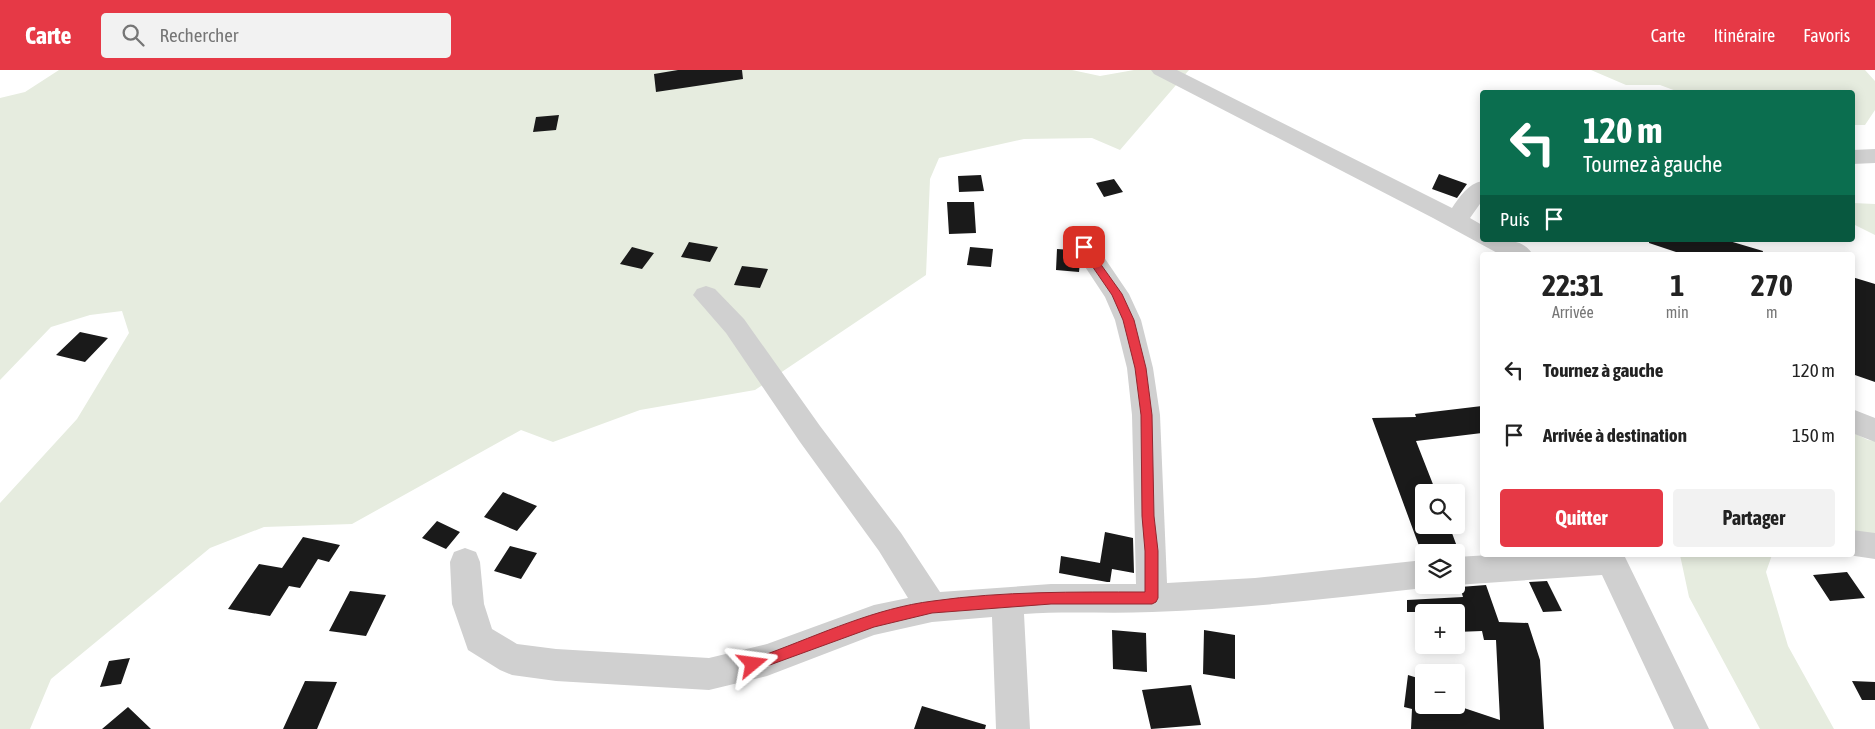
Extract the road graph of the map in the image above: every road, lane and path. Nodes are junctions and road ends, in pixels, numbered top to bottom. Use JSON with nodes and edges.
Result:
{"nodes":[{"id":1,"x":1161,"y":70,"type":"edge"},
{"id":2,"x":1875,"y":156,"type":"edge"},
{"id":3,"x":1855,"y":157,"type":"edge"},
{"id":4,"x":1480,"y":190,"type":"edge"},
{"id":5,"x":1456,"y":220,"type":"junction"},
{"id":6,"x":1480,"y":234,"type":"edge"},
{"id":7,"x":1496,"y":242,"type":"edge"},
{"id":8,"x":1084,"y":247,"type":"dead end"},
{"id":9,"x":1515,"y":252,"type":"edge"},
{"id":10,"x":706,"y":295,"type":"dead end"},
{"id":11,"x":1855,"y":421,"type":"edge"},
{"id":12,"x":1875,"y":431,"type":"edge"},
{"id":13,"x":1855,"y":543,"type":"edge"},
{"id":14,"x":1875,"y":546,"type":"edge"},
{"id":15,"x":1609,"y":558,"type":"edge"},
{"id":16,"x":465,"y":562,"type":"dead end"},
{"id":17,"x":1465,"y":571,"type":"edge"},
{"id":18,"x":1415,"y":575,"type":"edge"},
{"id":19,"x":1152,"y":598,"type":"junction"},
{"id":20,"x":1007,"y":602,"type":"junction"},
{"id":21,"x":932,"y":607,"type":"junction"},
{"id":22,"x":1013,"y":729,"type":"edge"},
{"id":23,"x":1692,"y":729,"type":"edge"}],
"edges":[{"from":1,"to":5,"type":"street"},
{"from":2,"to":3,"type":"street"},
{"from":4,"to":5,"type":"street"},
{"from":5,"to":6,"type":"street"},
{"from":7,"to":9,"type":"street"},
{"from":8,"to":19,"type":"street"},
{"from":10,"to":21,"type":"street"},
{"from":11,"to":12,"type":"street"},
{"from":13,"to":14,"type":"street"},
{"from":15,"to":17,"type":"street"},
{"from":15,"to":23,"type":"street"},
{"from":16,"to":21,"type":"street"},
{"from":18,"to":19,"type":"street"},
{"from":19,"to":20,"type":"street"},
{"from":20,"to":21,"type":"street"},
{"from":20,"to":22,"type":"street"}]}
